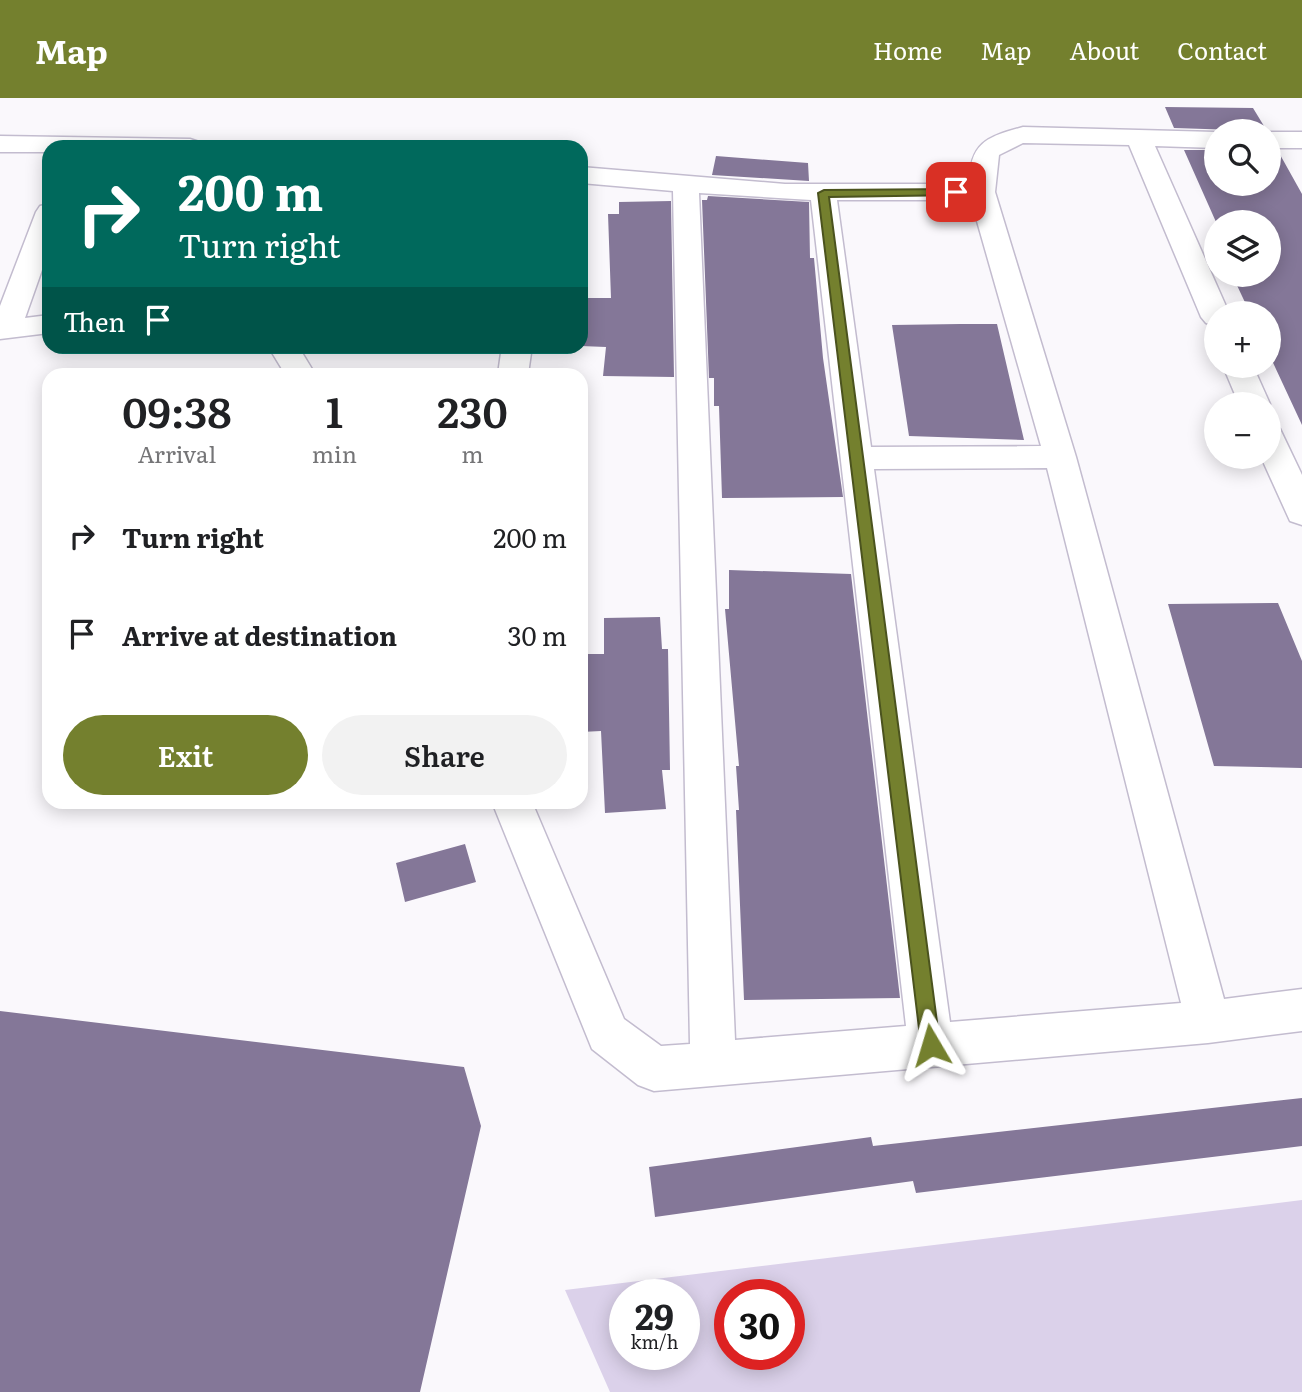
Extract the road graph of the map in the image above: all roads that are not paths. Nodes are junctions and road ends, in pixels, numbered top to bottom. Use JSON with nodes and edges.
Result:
{"nodes":[{"id":1,"x":1139,"y":139,"type":"junction"},
{"id":2,"x":1204,"y":140,"type":"edge"},
{"id":3,"x":1281,"y":140,"type":"edge"},
{"id":4,"x":1302,"y":140,"type":"edge"},
{"id":5,"x":0,"y":144,"type":"edge"},
{"id":6,"x":42,"y":145,"type":"edge"},
{"id":7,"x":588,"y":176,"type":"edge"},
{"id":8,"x":686,"y":184,"type":"junction"},
{"id":9,"x":982,"y":192,"type":"junction"},
{"id":10,"x":824,"y":193,"type":"junction"},
{"id":11,"x":42,"y":230,"type":"edge"},
{"id":12,"x":1209,"y":301,"type":"edge"},
{"id":13,"x":42,"y":325,"type":"edge"},
{"id":14,"x":3,"y":329,"type":"edge"},
{"id":15,"x":1060,"y":457,"type":"junction"},
{"id":16,"x":857,"y":458,"type":"junction"},
{"id":17,"x":1281,"y":465,"type":"edge"},
{"id":18,"x":1302,"y":513,"type":"edge"},
{"id":19,"x":515,"y":809,"type":"edge"},
{"id":20,"x":1302,"y":1010,"type":"edge"},
{"id":21,"x":1208,"y":1022,"type":"junction"},
{"id":22,"x":931,"y":1045,"type":"junction"},
{"id":23,"x":713,"y":1065,"type":"junction"}],
"edges":[{"from":1,"to":2,"type":"street"},
{"from":1,"to":9,"type":"street"},
{"from":1,"to":12,"type":"street"},
{"from":3,"to":4,"type":"street"},
{"from":5,"to":6,"type":"street"},
{"from":7,"to":8,"type":"street"},
{"from":8,"to":10,"type":"street"},
{"from":8,"to":23,"type":"street"},
{"from":9,"to":10,"type":"street"},
{"from":9,"to":15,"type":"street"},
{"from":10,"to":16,"type":"street"},
{"from":11,"to":14,"type":"street"},
{"from":13,"to":14,"type":"street"},
{"from":15,"to":16,"type":"street"},
{"from":15,"to":21,"type":"street"},
{"from":16,"to":22,"type":"street"},
{"from":17,"to":18,"type":"street"},
{"from":19,"to":23,"type":"street"},
{"from":20,"to":21,"type":"street"},
{"from":21,"to":22,"type":"street"},
{"from":22,"to":23,"type":"street"}]}
